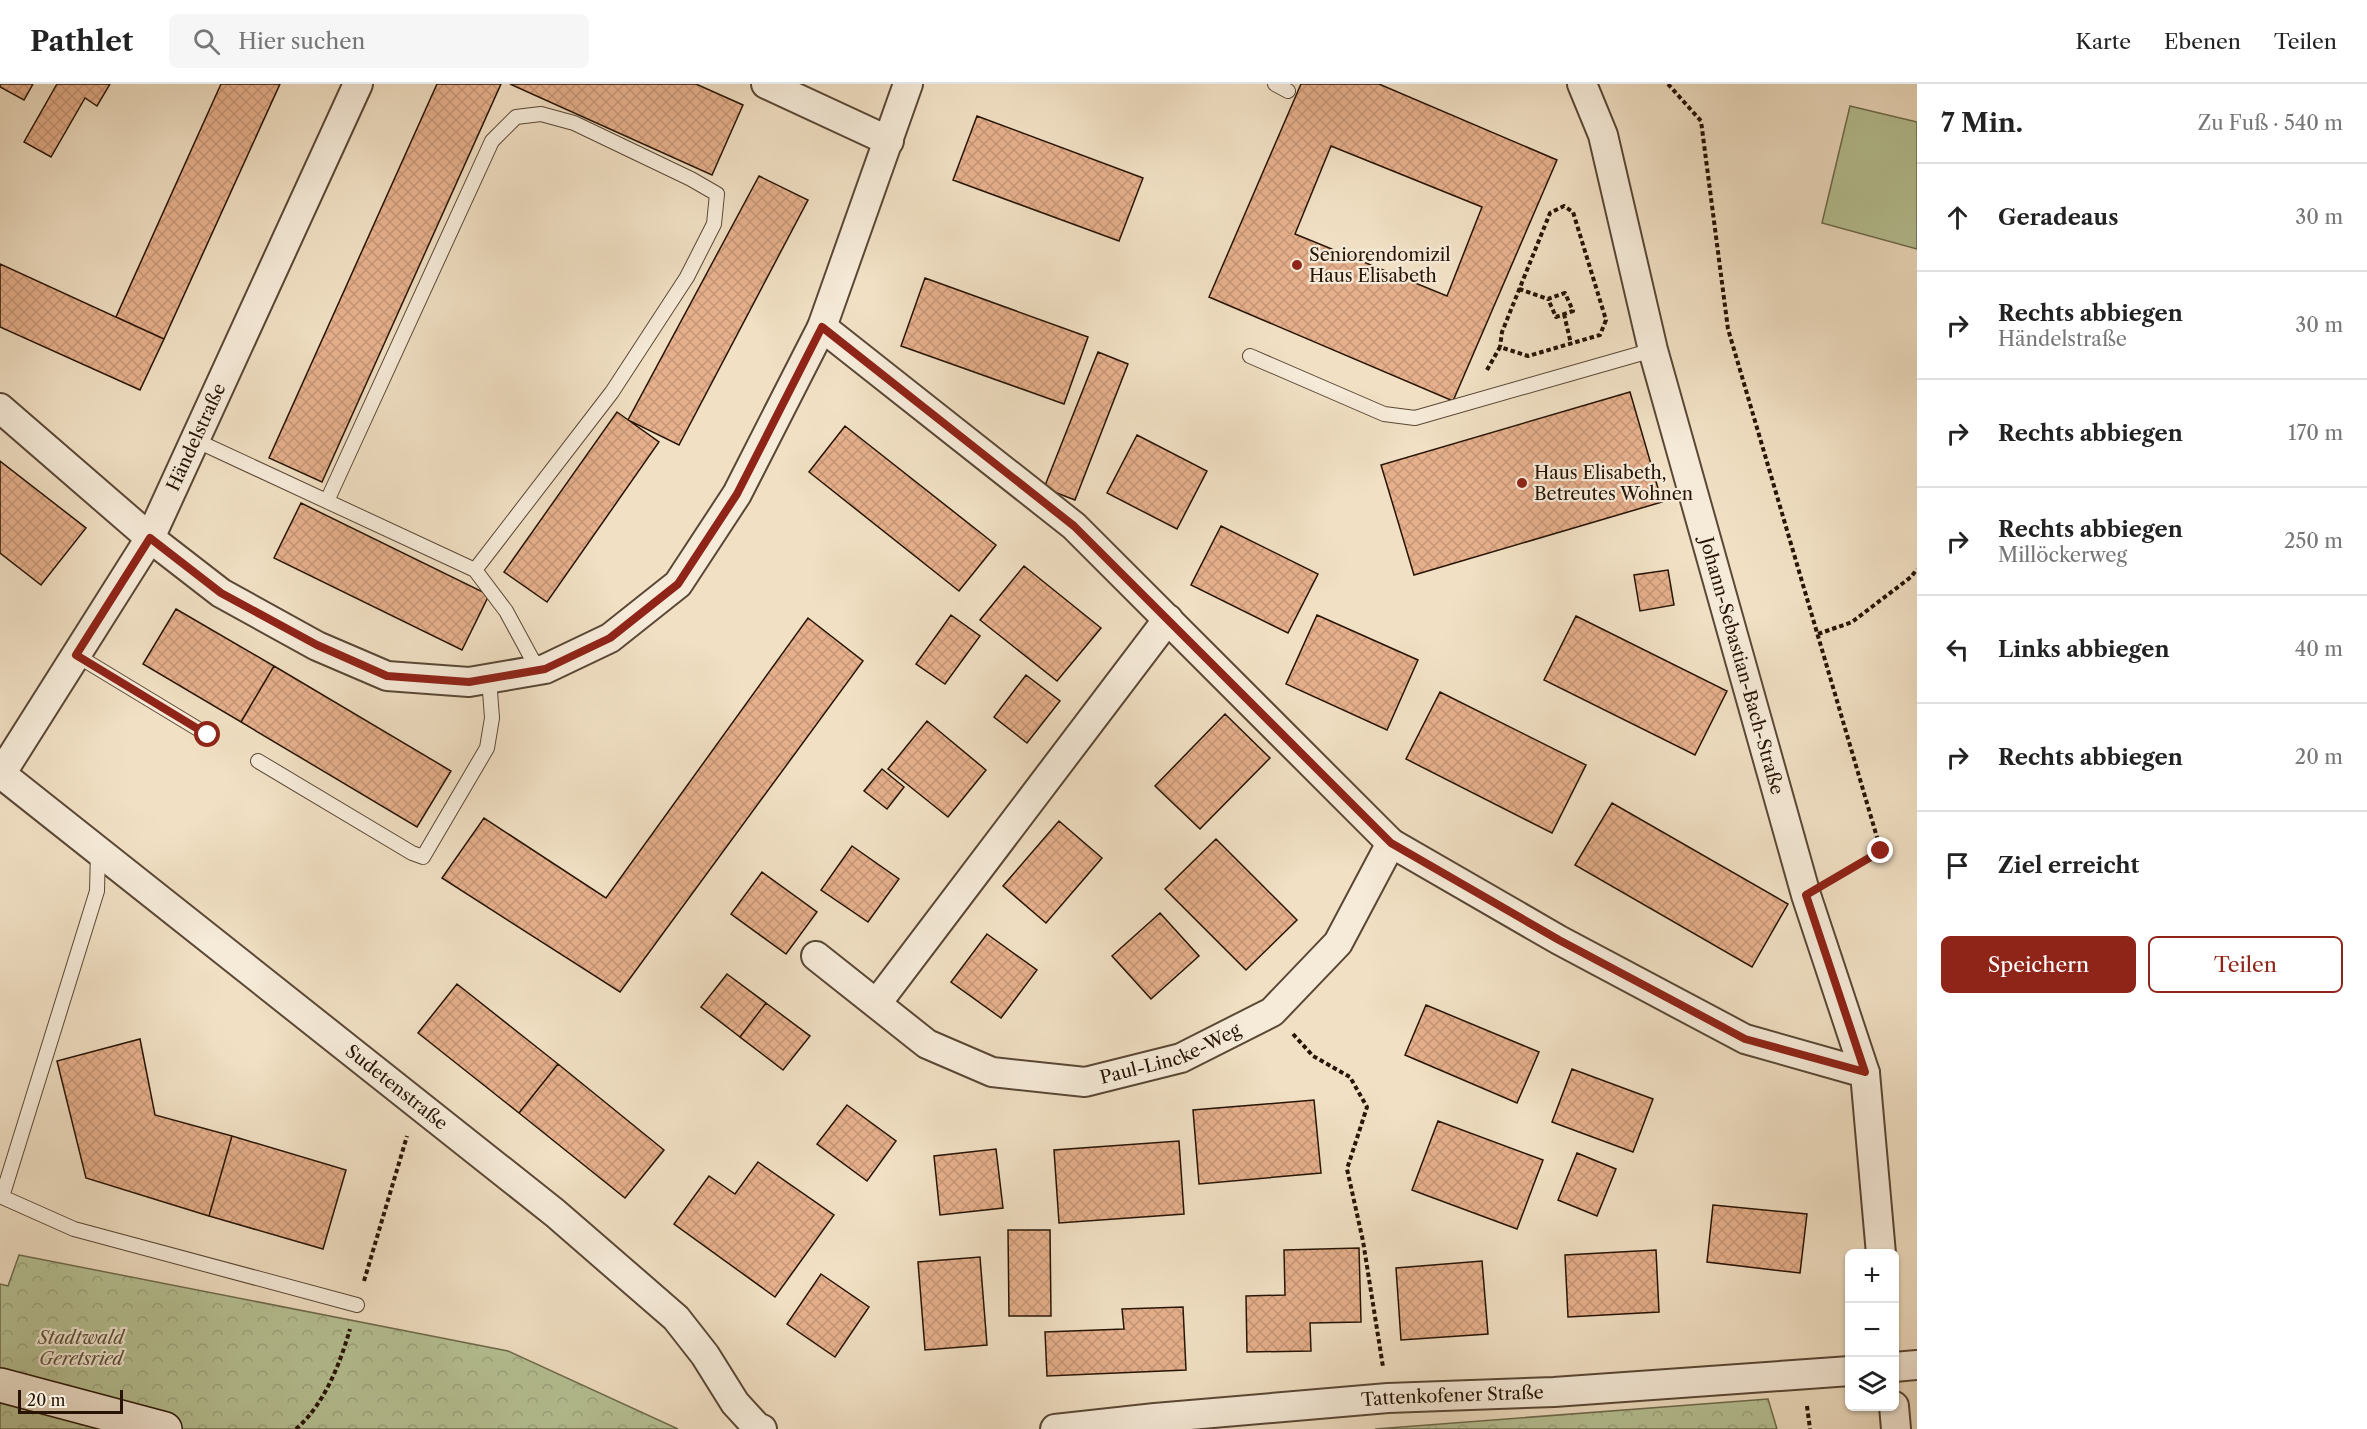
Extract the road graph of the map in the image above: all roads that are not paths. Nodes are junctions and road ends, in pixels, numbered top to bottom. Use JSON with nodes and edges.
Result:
{"nodes":[{"id":1,"x":358,"y":84,"type":"edge"},
{"id":2,"x":908,"y":84,"type":"edge"},
{"id":3,"x":1275,"y":84,"type":"edge"},
{"id":4,"x":1582,"y":84,"type":"edge"},
{"id":5,"x":776,"y":86,"type":"edge"},
{"id":6,"x":1288,"y":91,"type":"dead end"},
{"id":7,"x":889,"y":141,"type":"junction"},
{"id":8,"x":822,"y":327,"type":"junction"},
{"id":9,"x":1653,"y":350,"type":"junction"},
{"id":10,"x":1250,"y":356,"type":"dead end"},
{"id":11,"x":0,"y":408,"type":"edge"},
{"id":12,"x":195,"y":440,"type":"junction"},
{"id":13,"x":327,"y":501,"type":"junction"},
{"id":14,"x":150,"y":538,"type":"junction"},
{"id":15,"x":476,"y":570,"type":"junction"},
{"id":16,"x":1167,"y":619,"type":"junction"},
{"id":17,"x":76,"y":655,"type":"junction"},
{"id":18,"x":538,"y":670,"type":"junction"},
{"id":19,"x":489,"y":678,"type":"junction"},
{"id":20,"x":208,"y":735,"type":"dead end"},
{"id":21,"x":258,"y":761,"type":"dead end"},
{"id":22,"x":1,"y":773,"type":"edge"},
{"id":23,"x":1391,"y":843,"type":"junction"},
{"id":24,"x":99,"y":851,"type":"junction"},
{"id":25,"x":816,"y":956,"type":"dead end"},
{"id":26,"x":877,"y":1003,"type":"junction"},
{"id":27,"x":1865,"y":1072,"type":"junction"},
{"id":28,"x":1,"y":1197,"type":"edge"},
{"id":29,"x":1881,"y":1249,"type":"edge"},
{"id":30,"x":357,"y":1305,"type":"road end"},
{"id":31,"x":1917,"y":1365,"type":"edge"},
{"id":32,"x":1899,"y":1367,"type":"edge"},
{"id":33,"x":1845,"y":1371,"type":"edge"},
{"id":34,"x":9,"y":1387,"type":"edge"},
{"id":35,"x":1894,"y":1411,"type":"edge"},
{"id":36,"x":165,"y":1429,"type":"edge"},
{"id":37,"x":762,"y":1429,"type":"edge"},
{"id":38,"x":1056,"y":1429,"type":"edge"},
{"id":39,"x":1896,"y":1429,"type":"edge"}],
"edges":[{"from":1,"to":12,"type":"street","name":"Händelstraße"},
{"from":2,"to":7,"type":"street"},
{"from":3,"to":6,"type":"lane"},
{"from":4,"to":9,"type":"street","name":"Johann-Sebastian-Bach-Straße"},
{"from":5,"to":7,"type":"street"},
{"from":7,"to":8,"type":"street"},
{"from":8,"to":16,"type":"street"},
{"from":8,"to":18,"type":"street"},
{"from":9,"to":10,"type":"lane"},
{"from":9,"to":27,"type":"street","name":"Johann-Sebastian-Bach-Straße"},
{"from":11,"to":14,"type":"street"},
{"from":12,"to":13,"type":"lane"},
{"from":12,"to":14,"type":"street","name":"Händelstraße"},
{"from":13,"to":15,"type":"lane"},
{"from":13,"to":15,"type":"lane"},
{"from":14,"to":17,"type":"street","name":"Händelstraße"},
{"from":14,"to":19,"type":"street"},
{"from":15,"to":18,"type":"lane"},
{"from":16,"to":23,"type":"street"},
{"from":16,"to":26,"type":"street"},
{"from":17,"to":20,"type":"lane"},
{"from":17,"to":22,"type":"street","name":"Händelstraße"},
{"from":18,"to":19,"type":"street"},
{"from":19,"to":21,"type":"lane"},
{"from":22,"to":24,"type":"street","name":"Sudetenstraße"},
{"from":23,"to":26,"type":"street","name":"Paul-Lincke-Weg"},
{"from":23,"to":27,"type":"street"},
{"from":24,"to":28,"type":"lane"},
{"from":24,"to":37,"type":"street","name":"Sudetenstraße"},
{"from":25,"to":26,"type":"street","name":"Paul-Lincke-Weg"},
{"from":27,"to":29,"type":"street","name":"Johann-Sebastian-Bach-Straße"},
{"from":28,"to":30,"type":"lane"},
{"from":31,"to":32,"type":"street"},
{"from":33,"to":38,"type":"street","name":"Tattenkofener Straße"},
{"from":34,"to":36,"type":"main road"},
{"from":35,"to":39,"type":"street"}]}
